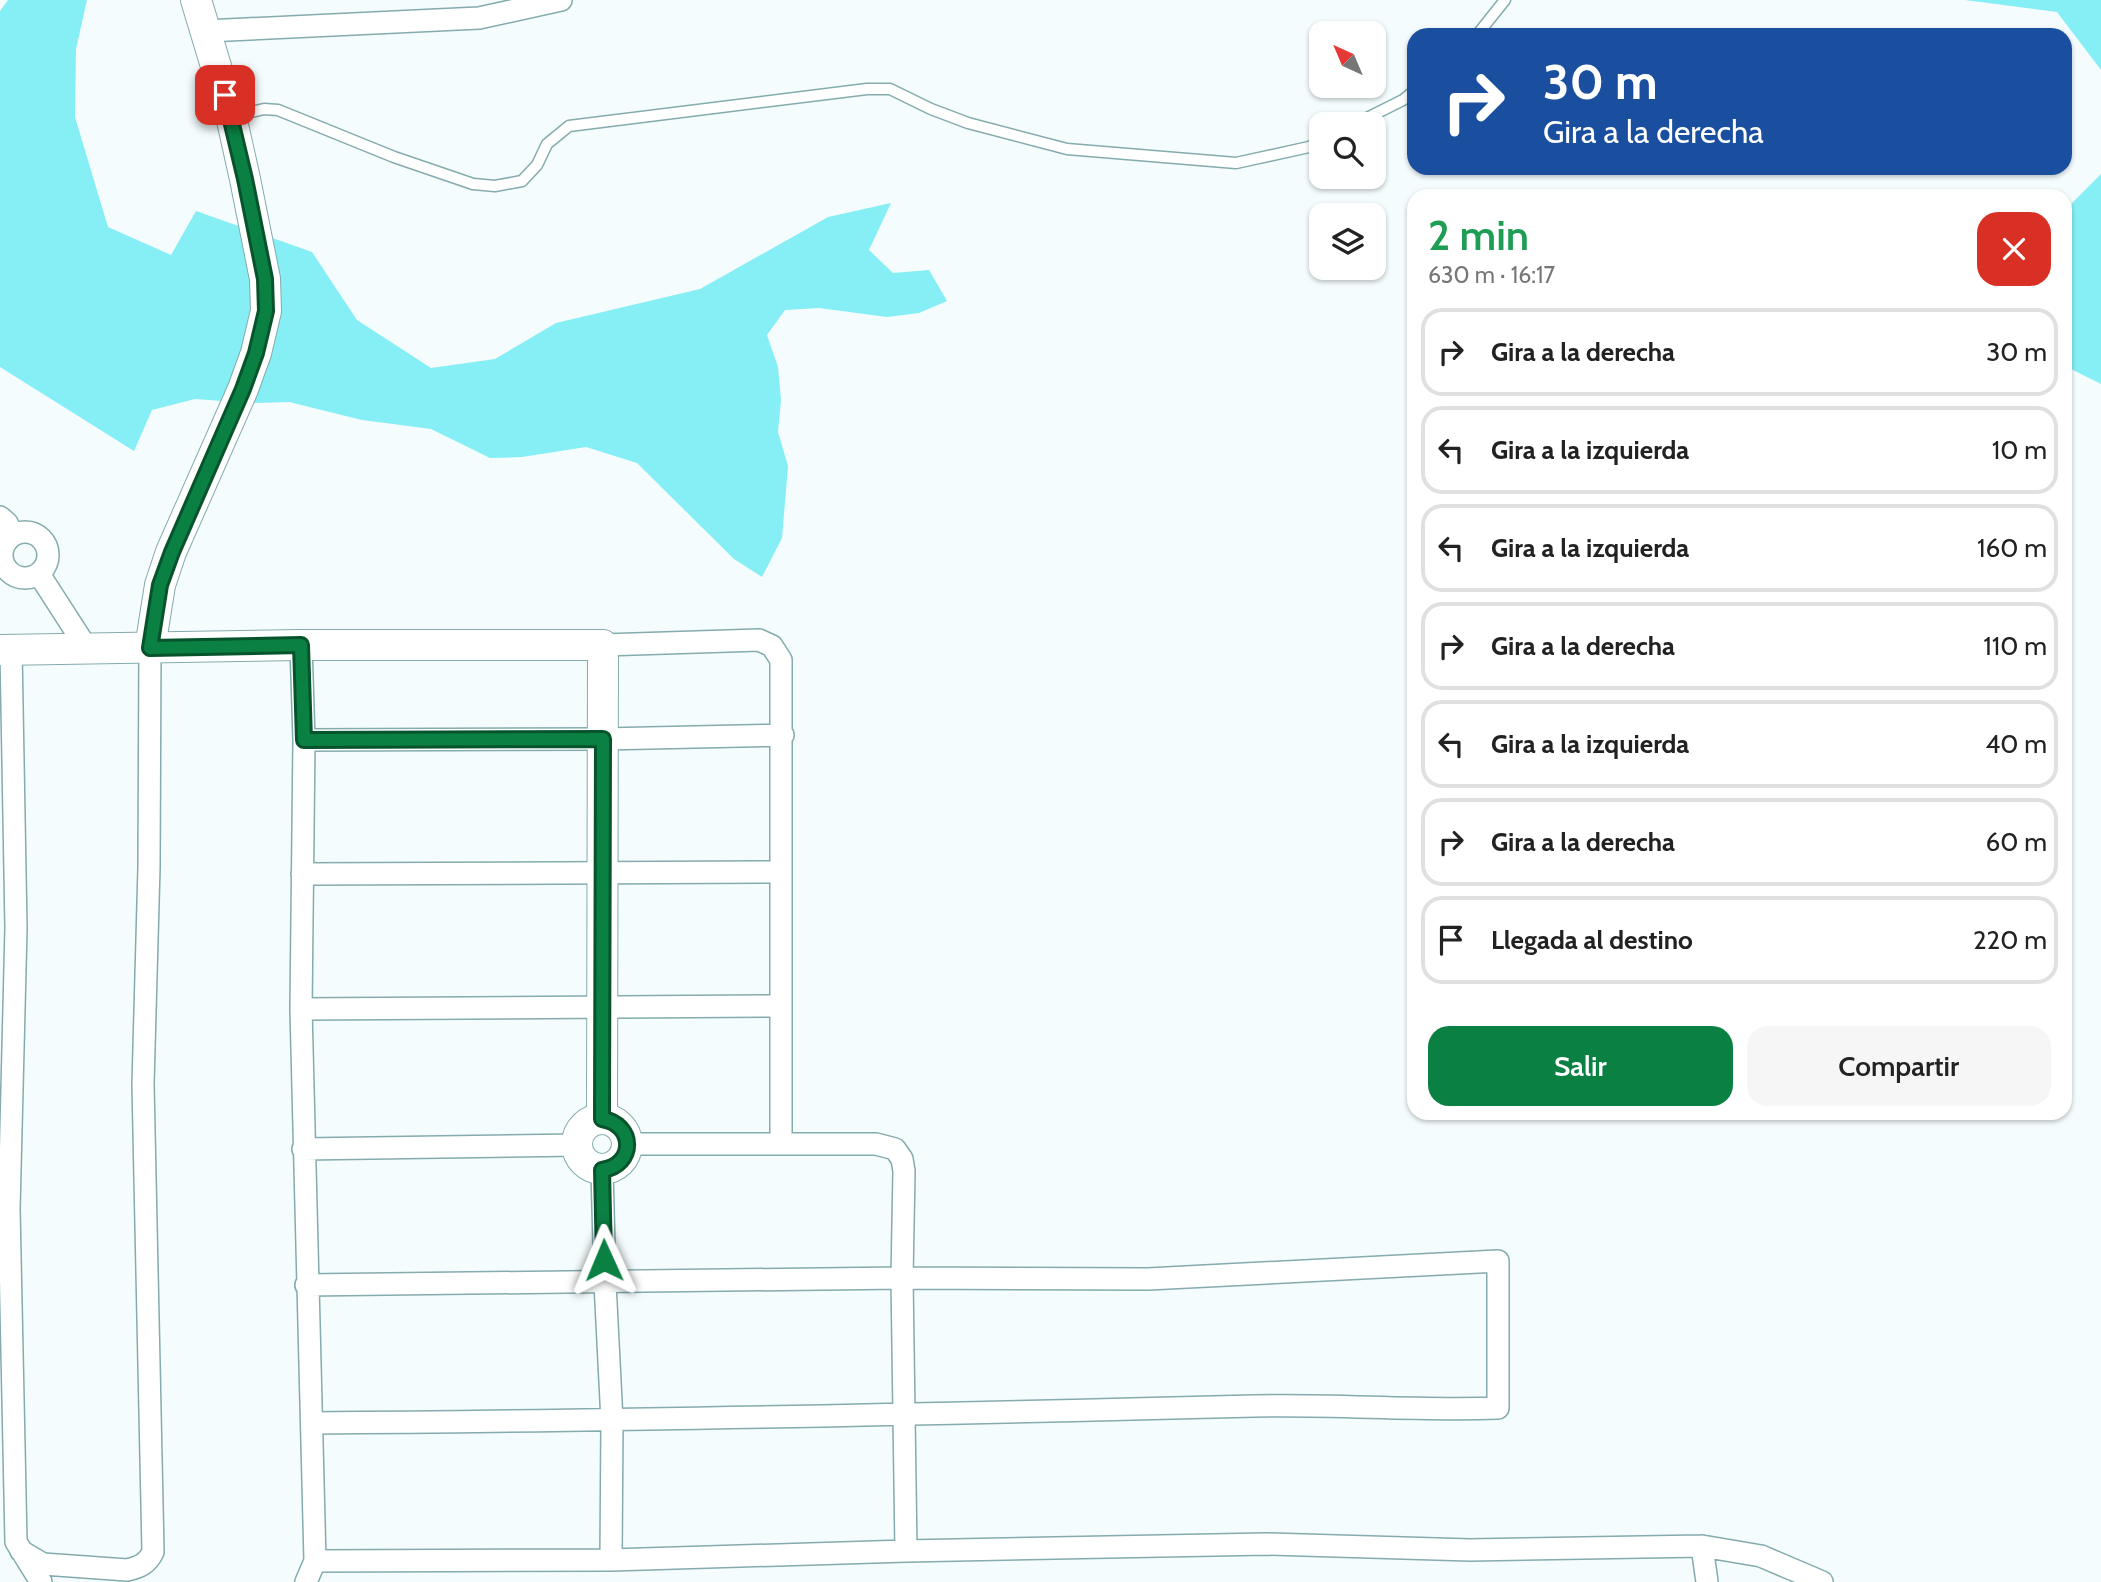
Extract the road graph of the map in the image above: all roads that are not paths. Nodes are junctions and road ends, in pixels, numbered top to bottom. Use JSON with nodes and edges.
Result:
{"nodes":[{"id":1,"x":196,"y":0,"type":"edge"},
{"id":2,"x":561,"y":0,"type":"edge"},
{"id":3,"x":1505,"y":0,"type":"edge"},
{"id":4,"x":1483,"y":28,"type":"edge"},
{"id":5,"x":206,"y":31,"type":"junction"},
{"id":6,"x":1407,"y":97,"type":"edge"},
{"id":7,"x":1378,"y":112,"type":"edge"},
{"id":8,"x":231,"y":116,"type":"junction"},
{"id":9,"x":1309,"y":147,"type":"edge"},
{"id":10,"x":0,"y":517,"type":"edge"},
{"id":11,"x":13,"y":535,"type":"junction"},
{"id":12,"x":39,"y":574,"type":"junction"},
{"id":13,"x":301,"y":645,"type":"junction"},
{"id":14,"x":603,"y":645,"type":"junction"},
{"id":15,"x":86,"y":647,"type":"junction"},
{"id":16,"x":150,"y":648,"type":"junction"},
{"id":17,"x":6,"y":650,"type":"edge"},
{"id":18,"x":783,"y":735,"type":"junction"},
{"id":19,"x":603,"y":739,"type":"junction"},
{"id":20,"x":304,"y":740,"type":"junction"},
{"id":21,"x":780,"y":872,"type":"junction"},
{"id":22,"x":602,"y":873,"type":"junction"},
{"id":23,"x":303,"y":874,"type":"junction"},
{"id":24,"x":781,"y":1006,"type":"junction"},
{"id":25,"x":602,"y":1008,"type":"junction"},
{"id":26,"x":301,"y":1009,"type":"junction"},
{"id":27,"x":602,"y":1119,"type":"junction"},
{"id":28,"x":781,"y":1143,"type":"junction"},
{"id":29,"x":627,"y":1144,"type":"junction"},
{"id":30,"x":576,"y":1145,"type":"junction"},
{"id":31,"x":303,"y":1149,"type":"junction"},
{"id":32,"x":602,"y":1170,"type":"junction"},
{"id":33,"x":4,"y":1207,"type":"edge"},
{"id":34,"x":902,"y":1278,"type":"junction"},
{"id":35,"x":605,"y":1283,"type":"junction"},
{"id":36,"x":306,"y":1285,"type":"junction"},
{"id":37,"x":904,"y":1415,"type":"junction"},
{"id":38,"x":612,"y":1421,"type":"junction"},
{"id":39,"x":313,"y":1423,"type":"junction"},
{"id":40,"x":1702,"y":1546,"type":"junction"},
{"id":41,"x":21,"y":1551,"type":"junction"},
{"id":42,"x":906,"y":1551,"type":"junction"},
{"id":43,"x":611,"y":1560,"type":"junction"},
{"id":44,"x":315,"y":1562,"type":"junction"},
{"id":45,"x":41,"y":1582,"type":"edge"},
{"id":46,"x":306,"y":1582,"type":"edge"},
{"id":47,"x":1707,"y":1582,"type":"edge"},
{"id":48,"x":1822,"y":1582,"type":"edge"}],
"edges":[{"from":1,"to":5,"type":"street"},
{"from":2,"to":5,"type":"street"},
{"from":3,"to":4,"type":"lane"},
{"from":5,"to":8,"type":"street"},
{"from":6,"to":7,"type":"lane"},
{"from":8,"to":9,"type":"lane"},
{"from":8,"to":16,"type":"street"},
{"from":10,"to":11,"type":"street"},
{"from":11,"to":12,"type":"street"},
{"from":11,"to":12,"type":"street"},
{"from":12,"to":15,"type":"street"},
{"from":13,"to":14,"type":"street"},
{"from":13,"to":16,"type":"street"},
{"from":13,"to":20,"type":"street"},
{"from":14,"to":18,"type":"street"},
{"from":14,"to":19,"type":"street"},
{"from":15,"to":16,"type":"street"},
{"from":15,"to":17,"type":"street"},
{"from":16,"to":41,"type":"street"},
{"from":17,"to":33,"type":"street"},
{"from":18,"to":19,"type":"street"},
{"from":18,"to":21,"type":"street"},
{"from":19,"to":20,"type":"street"},
{"from":19,"to":22,"type":"street"},
{"from":20,"to":23,"type":"street"},
{"from":21,"to":22,"type":"street"},
{"from":21,"to":24,"type":"street"},
{"from":22,"to":23,"type":"street"},
{"from":22,"to":25,"type":"street"},
{"from":23,"to":26,"type":"street"},
{"from":24,"to":25,"type":"street"},
{"from":24,"to":28,"type":"street"},
{"from":25,"to":26,"type":"street"},
{"from":25,"to":27,"type":"street"},
{"from":26,"to":31,"type":"street"},
{"from":27,"to":29,"type":"street"},
{"from":27,"to":30,"type":"street"},
{"from":28,"to":29,"type":"street"},
{"from":28,"to":34,"type":"street"},
{"from":29,"to":32,"type":"street"},
{"from":30,"to":31,"type":"street"},
{"from":30,"to":32,"type":"street"},
{"from":31,"to":36,"type":"street"},
{"from":32,"to":35,"type":"street"},
{"from":33,"to":41,"type":"street"},
{"from":34,"to":35,"type":"street"},
{"from":34,"to":37,"type":"street"},
{"from":34,"to":37,"type":"street"},
{"from":35,"to":36,"type":"street"},
{"from":35,"to":38,"type":"street"},
{"from":36,"to":39,"type":"street"},
{"from":37,"to":38,"type":"street"},
{"from":37,"to":42,"type":"street"},
{"from":38,"to":39,"type":"street"},
{"from":38,"to":43,"type":"street"},
{"from":39,"to":44,"type":"street"},
{"from":40,"to":42,"type":"street"},
{"from":40,"to":47,"type":"street"},
{"from":40,"to":48,"type":"street"},
{"from":41,"to":45,"type":"street"},
{"from":42,"to":43,"type":"street"},
{"from":43,"to":44,"type":"street"},
{"from":44,"to":46,"type":"street"}]}
